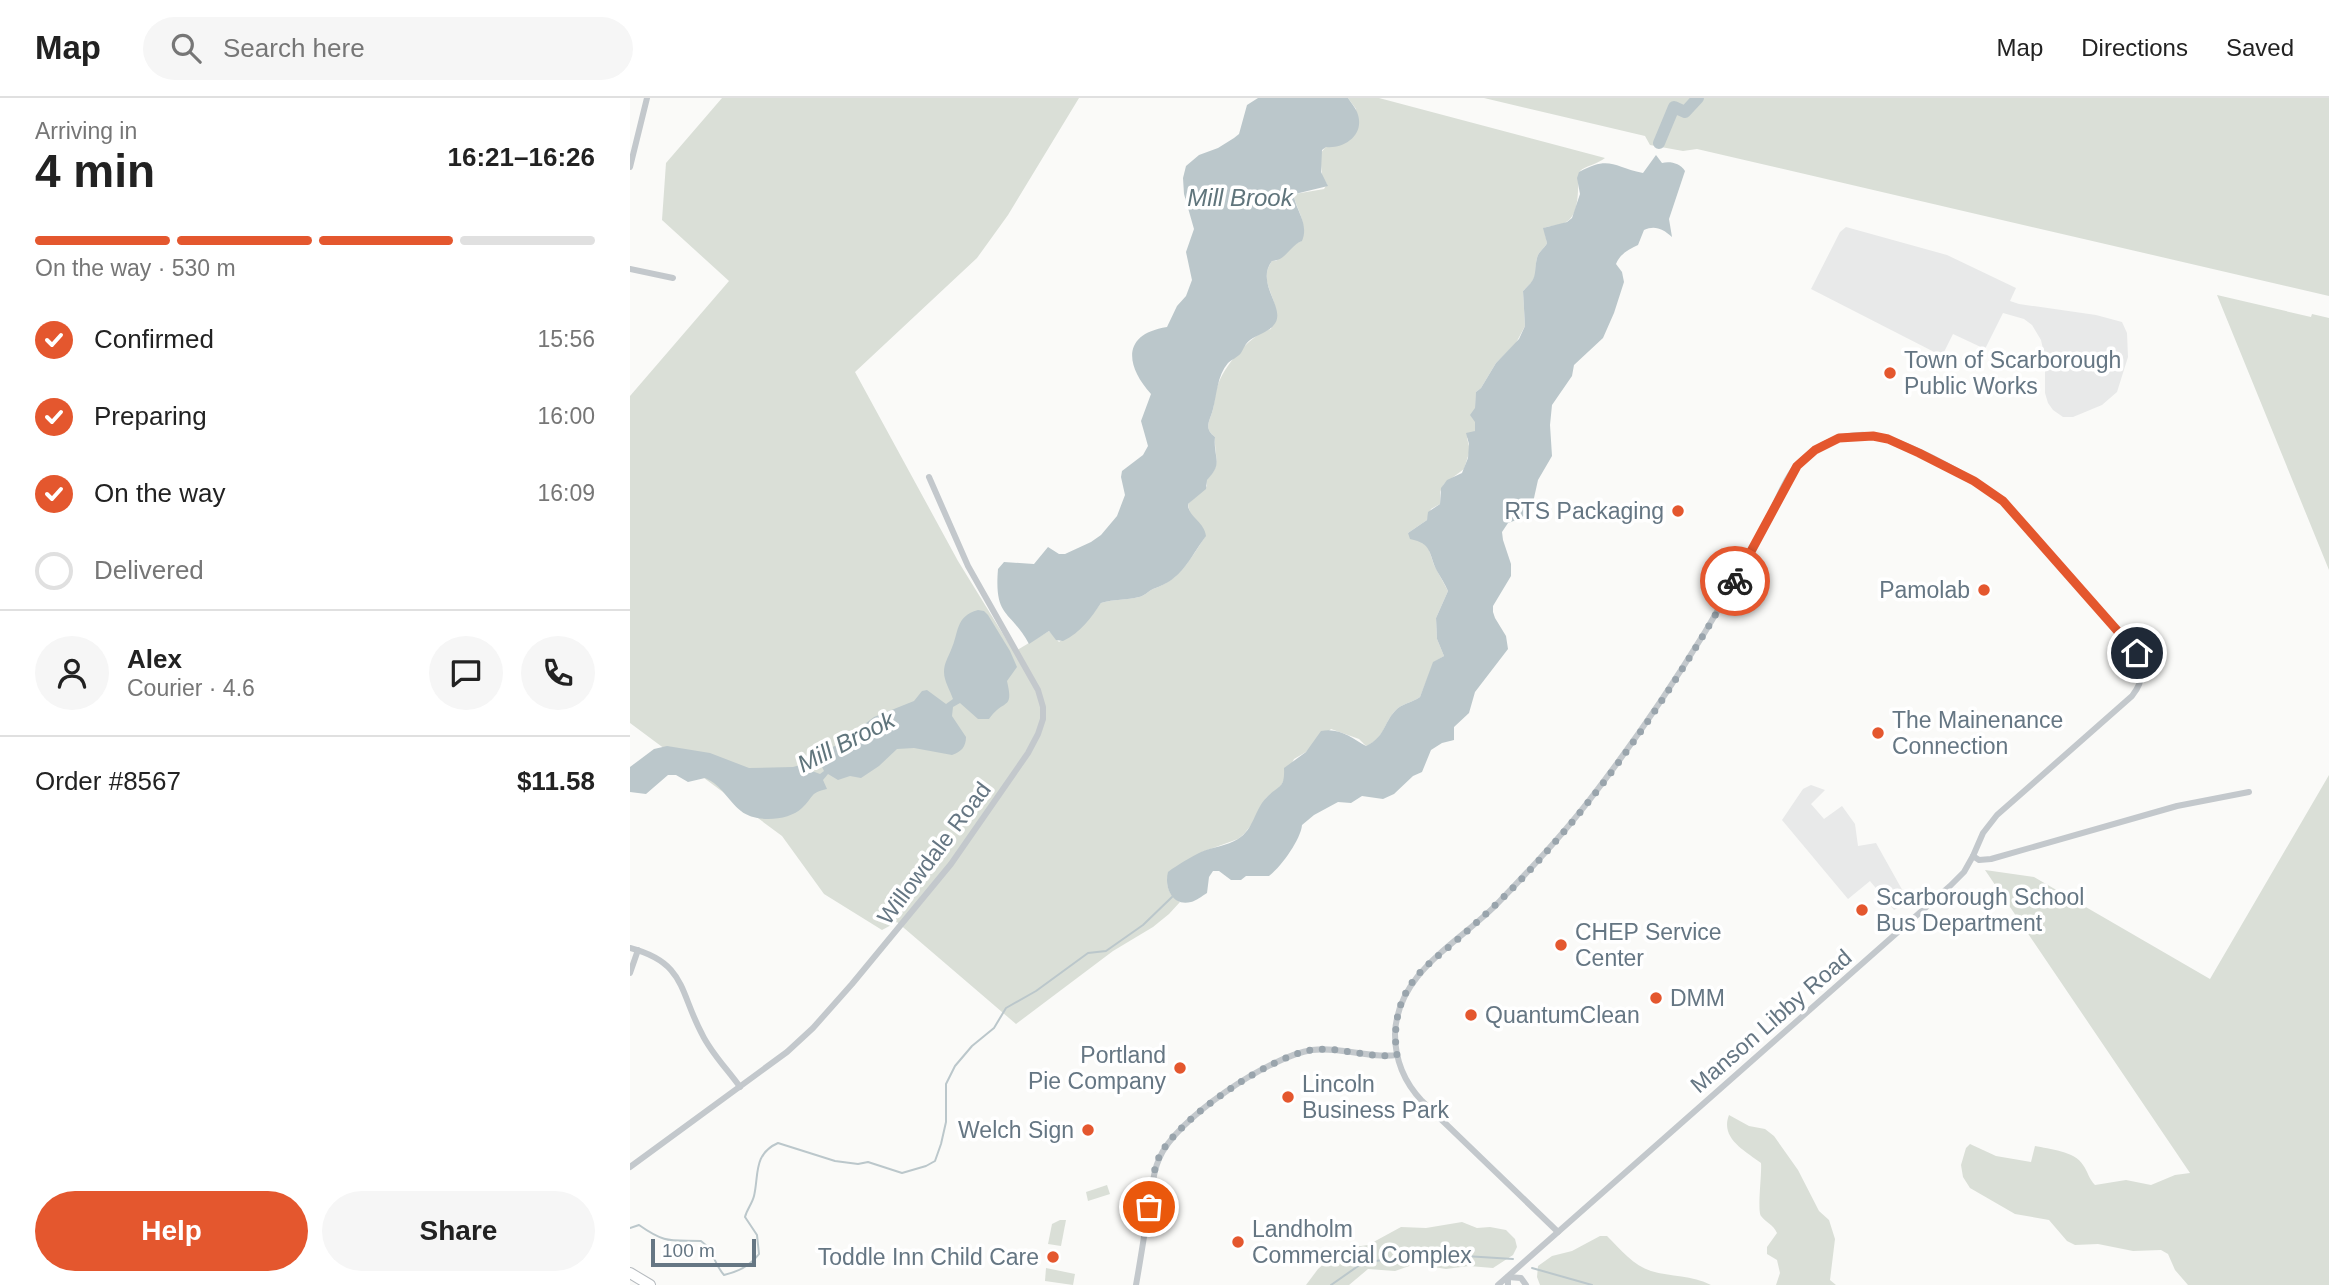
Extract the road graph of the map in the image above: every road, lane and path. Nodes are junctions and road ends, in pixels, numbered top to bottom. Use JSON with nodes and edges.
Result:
{"nodes":[{"id":1,"x":647,"y":98,"type":"edge"},
{"id":2,"x":633,"y":139,"type":"edge"},
{"id":3,"x":630,"y":167,"type":"edge"},
{"id":4,"x":630,"y":269,"type":"edge"},
{"id":5,"x":673,"y":278,"type":"dead end"},
{"id":6,"x":929,"y":477,"type":"dead end"},
{"id":7,"x":2249,"y":792,"type":"dead end"},
{"id":8,"x":1973,"y":856,"type":"junction"},
{"id":9,"x":634,"y":949,"type":"edge"},
{"id":10,"x":630,"y":973,"type":"edge"},
{"id":11,"x":1397,"y":1055,"type":"junction"},
{"id":12,"x":740,"y":1087,"type":"junction"},
{"id":13,"x":630,"y":1167,"type":"edge"},
{"id":14,"x":1558,"y":1232,"type":"junction"},
{"id":15,"x":630,"y":1273,"type":"edge"},
{"id":16,"x":1508,"y":1277,"type":"junction"},
{"id":17,"x":650,"y":1285,"type":"edge"},
{"id":18,"x":1136,"y":1285,"type":"edge"},
{"id":19,"x":1498,"y":1285,"type":"edge"},
{"id":20,"x":1508,"y":1285,"type":"edge"},
{"id":21,"x":1526,"y":1285,"type":"edge"}],
"edges":[{"from":1,"to":2,"type":"street"},
{"from":2,"to":3,"type":"street"},
{"from":4,"to":5,"type":"street"},
{"from":6,"to":12,"type":"street","name":"Willowdale Road"},
{"from":7,"to":8,"type":"street"},
{"from":8,"to":11,"type":"street","name":"Manson Libby Road"},
{"from":8,"to":14,"type":"street","name":"Manson Libby Road"},
{"from":9,"to":10,"type":"street"},
{"from":9,"to":12,"type":"street"},
{"from":11,"to":14,"type":"street"},
{"from":11,"to":18,"type":"street"},
{"from":12,"to":13,"type":"street","name":"Willowdale Road"},
{"from":14,"to":16,"type":"street","name":"Manson Libby Road"},
{"from":15,"to":17,"type":"main road"},
{"from":16,"to":19,"type":"street","name":"Manson Libby Road"},
{"from":16,"to":20,"type":"street"},
{"from":16,"to":21,"type":"street"}]}
